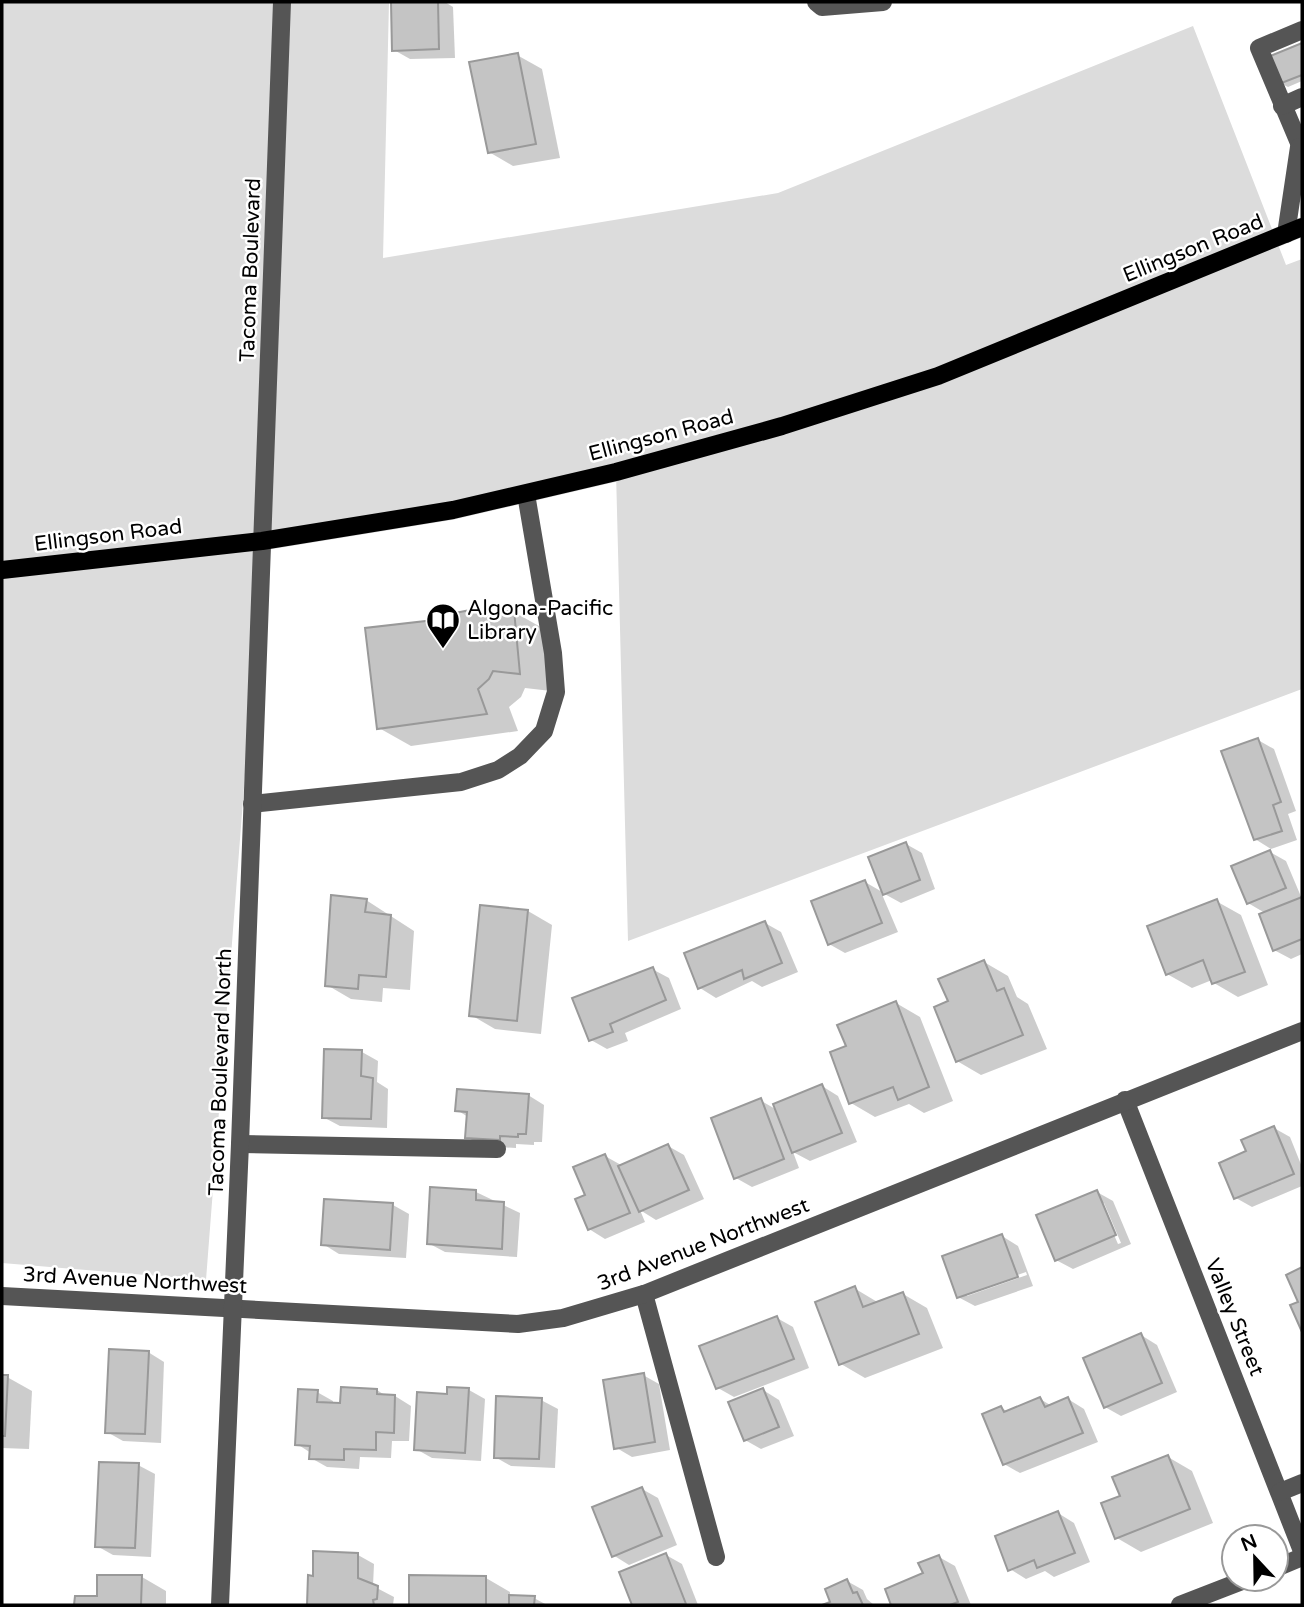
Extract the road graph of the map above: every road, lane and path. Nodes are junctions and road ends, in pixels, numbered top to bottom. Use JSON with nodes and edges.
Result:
{"nodes":[{"id":1,"x":282,"y":2,"type":"edge"},
{"id":2,"x":816,"y":2,"type":"edge"},
{"id":3,"x":883,"y":2,"type":"edge"},
{"id":4,"x":1302,"y":30,"type":"edge"},
{"id":5,"x":1302,"y":97,"type":"edge"},
{"id":6,"x":1282,"y":106,"type":"junction"},
{"id":7,"x":1301,"y":149,"type":"edge"},
{"id":8,"x":1294,"y":230,"type":"edge"},
{"id":9,"x":526,"y":494,"type":"junction"},
{"id":10,"x":262,"y":541,"type":"junction"},
{"id":11,"x":2,"y":570,"type":"edge"},
{"id":12,"x":252,"y":804,"type":"junction"},
{"id":13,"x":1302,"y":1031,"type":"edge"},
{"id":14,"x":1125,"y":1100,"type":"junction"},
{"id":15,"x":240,"y":1144,"type":"junction"},
{"id":16,"x":497,"y":1149,"type":"dead end"},
{"id":17,"x":644,"y":1294,"type":"junction"},
{"id":18,"x":2,"y":1296,"type":"edge"},
{"id":19,"x":234,"y":1309,"type":"junction"},
{"id":20,"x":1302,"y":1483,"type":"edge"},
{"id":21,"x":1280,"y":1492,"type":"junction"},
{"id":22,"x":1302,"y":1551,"type":"edge"},
{"id":23,"x":716,"y":1557,"type":"dead end"},
{"id":24,"x":1220,"y":1589,"type":"edge"},
{"id":25,"x":220,"y":1605,"type":"edge"},
{"id":26,"x":1180,"y":1605,"type":"edge"}],
"edges":[{"from":1,"to":10,"type":"street","name":"Tacoma Boulevard"},
{"from":2,"to":3,"type":"street"},
{"from":4,"to":6,"type":"street"},
{"from":5,"to":6,"type":"street"},
{"from":6,"to":7,"type":"street"},
{"from":7,"to":8,"type":"street"},
{"from":8,"to":9,"type":"main road","name":"Ellingson Road"},
{"from":9,"to":10,"type":"main road","name":"Ellingson Road"},
{"from":9,"to":12,"type":"street"},
{"from":10,"to":11,"type":"main road","name":"Ellingson Road"},
{"from":10,"to":12,"type":"street","name":"Tacoma Boulevard North"},
{"from":12,"to":15,"type":"street","name":"Tacoma Boulevard North"},
{"from":13,"to":14,"type":"street","name":"3rd Avenue Northwest"},
{"from":14,"to":17,"type":"street","name":"3rd Avenue Northwest"},
{"from":14,"to":21,"type":"street","name":"Valley Street"},
{"from":15,"to":16,"type":"street"},
{"from":15,"to":19,"type":"street","name":"Tacoma Boulevard North"},
{"from":17,"to":19,"type":"street","name":"3rd Avenue Northwest"},
{"from":17,"to":23,"type":"street"},
{"from":18,"to":19,"type":"street","name":"3rd Avenue Northwest"},
{"from":19,"to":25,"type":"street","name":"Tacoma Boulevard North"},
{"from":20,"to":21,"type":"street"},
{"from":21,"to":22,"type":"street","name":"Valley Street"},
{"from":24,"to":26,"type":"street"}]}
